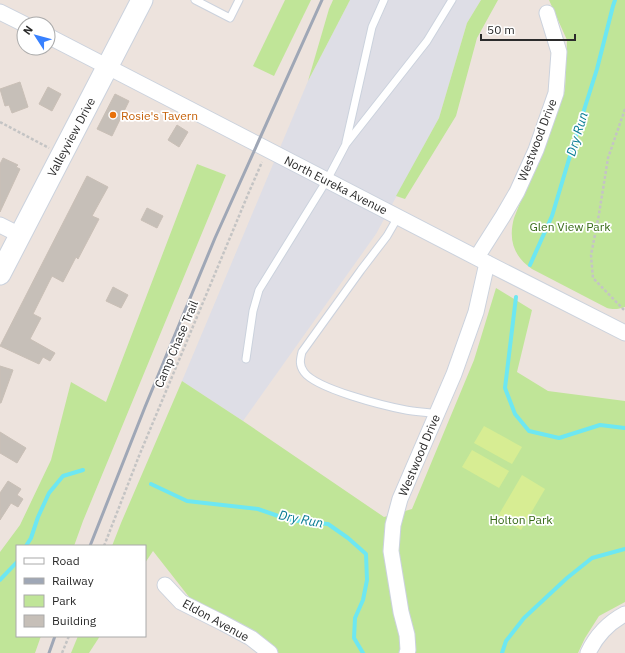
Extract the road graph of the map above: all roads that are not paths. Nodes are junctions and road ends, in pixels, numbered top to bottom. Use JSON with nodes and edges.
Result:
{"nodes":[{"id":1,"x":142,"y":0,"type":"edge"},
{"id":2,"x":195,"y":0,"type":"edge"},
{"id":3,"x":239,"y":0,"type":"edge"},
{"id":4,"x":384,"y":0,"type":"edge"},
{"id":5,"x":452,"y":0,"type":"edge"},
{"id":6,"x":0,"y":12,"type":"edge"},
{"id":7,"x":547,"y":13,"type":"dead end"},
{"id":8,"x":16,"y":20,"type":"edge"},
{"id":9,"x":56,"y":40,"type":"edge"},
{"id":10,"x":108,"y":67,"type":"junction"},
{"id":11,"x":346,"y":144,"type":"junction"},
{"id":12,"x":327,"y":180,"type":"junction"},
{"id":13,"x":398,"y":217,"type":"junction"},
{"id":14,"x":0,"y":225,"type":"edge"},
{"id":15,"x":20,"y":235,"type":"junction"},
{"id":16,"x":482,"y":260,"type":"junction"},
{"id":17,"x":0,"y":274,"type":"edge"},
{"id":18,"x":625,"y":333,"type":"edge"},
{"id":19,"x":246,"y":359,"type":"dead end"},
{"id":20,"x":437,"y":414,"type":"junction"},
{"id":21,"x":166,"y":586,"type":"dead end"},
{"id":22,"x":625,"y":614,"type":"edge"},
{"id":23,"x":270,"y":653,"type":"edge"},
{"id":24,"x":407,"y":653,"type":"edge"},
{"id":25,"x":588,"y":653,"type":"edge"}],
"edges":[{"from":1,"to":10,"type":"street","name":"Valleyview Drive"},
{"from":2,"to":3,"type":"lane"},
{"from":4,"to":11,"type":"lane"},
{"from":5,"to":11,"type":"lane"},
{"from":6,"to":8,"type":"street"},
{"from":7,"to":16,"type":"street","name":"Westwood Drive"},
{"from":9,"to":10,"type":"street","name":"North Eureka Avenue"},
{"from":10,"to":12,"type":"street","name":"North Eureka Avenue"},
{"from":10,"to":15,"type":"street","name":"Valleyview Drive"},
{"from":11,"to":12,"type":"lane"},
{"from":12,"to":13,"type":"street","name":"North Eureka Avenue"},
{"from":12,"to":19,"type":"lane"},
{"from":13,"to":16,"type":"street","name":"North Eureka Avenue"},
{"from":13,"to":20,"type":"lane"},
{"from":14,"to":15,"type":"street"},
{"from":15,"to":17,"type":"street","name":"Valleyview Drive"},
{"from":16,"to":18,"type":"street","name":"North Eureka Avenue"},
{"from":16,"to":20,"type":"street","name":"Westwood Drive"},
{"from":20,"to":24,"type":"street","name":"Westwood Drive"},
{"from":21,"to":23,"type":"street","name":"Eldon Avenue"},
{"from":22,"to":25,"type":"street"}]}
